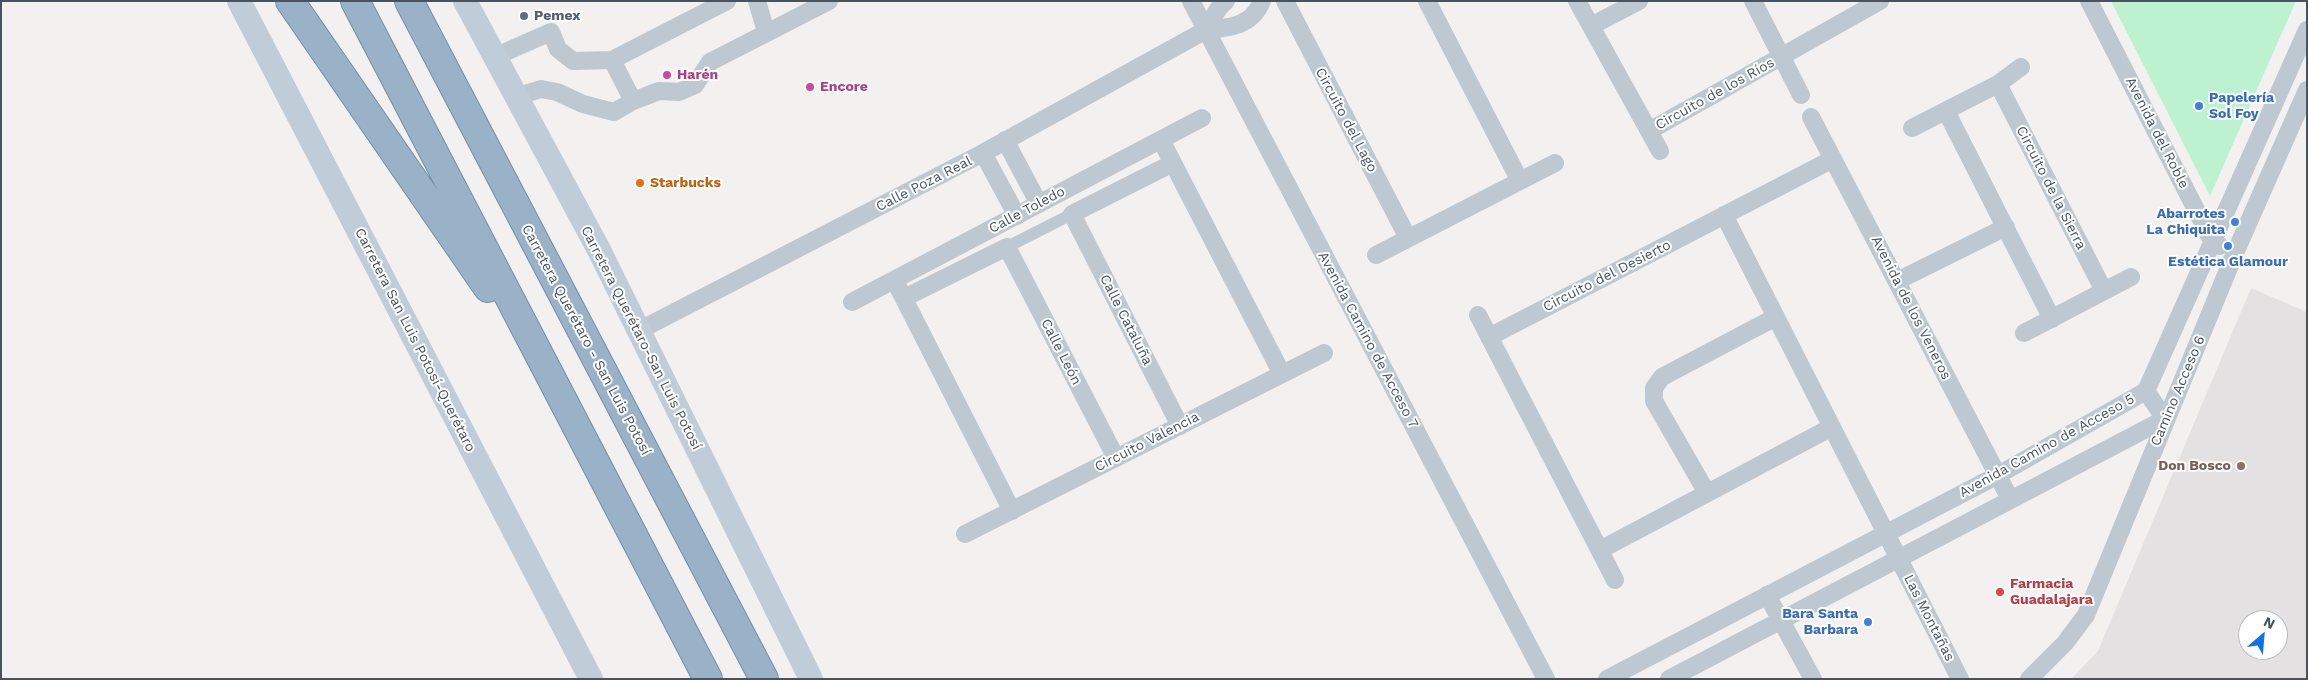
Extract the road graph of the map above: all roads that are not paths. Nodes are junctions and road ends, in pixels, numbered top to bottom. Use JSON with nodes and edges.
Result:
{"nodes":[{"id":1,"x":239,"y":1,"type":"edge"},
{"id":2,"x":290,"y":1,"type":"edge"},
{"id":3,"x":355,"y":1,"type":"edge"},
{"id":4,"x":409,"y":1,"type":"edge"},
{"id":5,"x":465,"y":1,"type":"edge"},
{"id":6,"x":727,"y":1,"type":"edge"},
{"id":7,"x":757,"y":1,"type":"edge"},
{"id":8,"x":829,"y":1,"type":"edge"},
{"id":9,"x":1191,"y":1,"type":"edge"},
{"id":10,"x":1226,"y":1,"type":"edge"},
{"id":11,"x":1262,"y":1,"type":"edge"},
{"id":12,"x":1285,"y":1,"type":"edge"},
{"id":13,"x":1427,"y":1,"type":"edge"},
{"id":14,"x":1577,"y":1,"type":"edge"},
{"id":15,"x":1638,"y":1,"type":"edge"},
{"id":16,"x":1753,"y":1,"type":"edge"},
{"id":17,"x":1880,"y":1,"type":"edge"},
{"id":18,"x":2089,"y":1,"type":"edge"},
{"id":19,"x":1591,"y":26,"type":"junction"},
{"id":20,"x":1206,"y":30,"type":"junction"},
{"id":21,"x":2307,"y":30,"type":"edge"},
{"id":22,"x":766,"y":32,"type":"junction"},
{"id":23,"x":1782,"y":56,"type":"junction"},
{"id":24,"x":494,"y":57,"type":"junction"},
{"id":25,"x":612,"y":60,"type":"junction"},
{"id":26,"x":2021,"y":67,"type":"dead end"},
{"id":27,"x":1998,"y":84,"type":"junction"},
{"id":28,"x":2307,"y":90,"type":"edge"},
{"id":29,"x":1801,"y":94,"type":"dead end"},
{"id":30,"x":515,"y":97,"type":"junction"},
{"id":31,"x":633,"y":101,"type":"junction"},
{"id":32,"x":1946,"y":111,"type":"junction"},
{"id":33,"x":1811,"y":116,"type":"dead end"},
{"id":34,"x":1202,"y":118,"type":"dead end"},
{"id":35,"x":1912,"y":128,"type":"dead end"},
{"id":36,"x":1649,"y":131,"type":"junction"},
{"id":37,"x":1005,"y":140,"type":"junction"},
{"id":38,"x":1161,"y":140,"type":"junction"},
{"id":39,"x":1660,"y":151,"type":"dead end"},
{"id":40,"x":983,"y":153,"type":"junction"},
{"id":41,"x":1833,"y":159,"type":"junction"},
{"id":42,"x":1555,"y":163,"type":"dead end"},
{"id":43,"x":1173,"y":164,"type":"junction"},
{"id":44,"x":1520,"y":181,"type":"junction"},
{"id":45,"x":1039,"y":204,"type":"junction"},
{"id":46,"x":1072,"y":214,"type":"junction"},
{"id":47,"x":1724,"y":215,"type":"junction"},
{"id":48,"x":1017,"y":216,"type":"junction"},
{"id":49,"x":2006,"y":227,"type":"junction"},
{"id":50,"x":1408,"y":238,"type":"junction"},
{"id":51,"x":2213,"y":243,"type":"junction"},
{"id":52,"x":1007,"y":246,"type":"junction"},
{"id":53,"x":2235,"y":253,"type":"junction"},
{"id":54,"x":1376,"y":255,"type":"dead end"},
{"id":55,"x":2132,"y":277,"type":"dead end"},
{"id":56,"x":895,"y":280,"type":"junction"},
{"id":57,"x":1897,"y":282,"type":"junction"},
{"id":58,"x":2104,"y":291,"type":"junction"},
{"id":59,"x":904,"y":298,"type":"junction"},
{"id":60,"x":852,"y":302,"type":"dead end"},
{"id":61,"x":1478,"y":315,"type":"dead end"},
{"id":62,"x":1776,"y":317,"type":"junction"},
{"id":63,"x":2052,"y":319,"type":"junction"},
{"id":64,"x":638,"y":331,"type":"junction"},
{"id":65,"x":2024,"y":333,"type":"dead end"},
{"id":66,"x":1489,"y":337,"type":"junction"},
{"id":67,"x":1324,"y":353,"type":"dead end"},
{"id":68,"x":1282,"y":374,"type":"junction"},
{"id":69,"x":554,"y":383,"type":"junction"},
{"id":70,"x":2146,"y":391,"type":"junction"},
{"id":71,"x":2165,"y":420,"type":"junction"},
{"id":72,"x":1180,"y":426,"type":"junction"},
{"id":73,"x":1832,"y":427,"type":"junction"},
{"id":74,"x":1116,"y":458,"type":"junction"},
{"id":75,"x":1998,"y":475,"type":"junction"},
{"id":76,"x":1707,"y":493,"type":"junction"},
{"id":77,"x":2010,"y":499,"type":"junction"},
{"id":78,"x":1012,"y":510,"type":"junction"},
{"id":79,"x":1886,"y":533,"type":"junction"},
{"id":80,"x":966,"y":534,"type":"dead end"},
{"id":81,"x":1600,"y":550,"type":"junction"},
{"id":82,"x":1899,"y":558,"type":"junction"},
{"id":83,"x":1615,"y":580,"type":"dead end"},
{"id":84,"x":1767,"y":595,"type":"junction"},
{"id":85,"x":1780,"y":620,"type":"junction"},
{"id":86,"x":1657,"y":653,"type":"junction"},
{"id":87,"x":591,"y":679,"type":"edge"},
{"id":88,"x":708,"y":679,"type":"edge"},
{"id":89,"x":764,"y":679,"type":"edge"},
{"id":90,"x":811,"y":679,"type":"edge"},
{"id":91,"x":1546,"y":679,"type":"edge"},
{"id":92,"x":1607,"y":679,"type":"edge"},
{"id":93,"x":1670,"y":679,"type":"edge"},
{"id":94,"x":1813,"y":679,"type":"edge"},
{"id":95,"x":1960,"y":679,"type":"edge"},
{"id":96,"x":2029,"y":679,"type":"edge"}],
"edges":[{"from":1,"to":87,"type":"main road","name":"Carretera San Luis Potosí-Querétaro"},
{"from":2,"to":69,"type":"highway"},
{"from":3,"to":69,"type":"highway"},
{"from":4,"to":89,"type":"highway","name":"Carretera Querétaro - San Luis Potosí"},
{"from":5,"to":24,"type":"main road","name":"Carretera Querétaro-San Luis Potosí"},
{"from":6,"to":25,"type":"street"},
{"from":7,"to":22,"type":"street"},
{"from":8,"to":22,"type":"street"},
{"from":9,"to":20,"type":"street","name":"Avenida Camino de Acceso 7"},
{"from":10,"to":20,"type":"street"},
{"from":11,"to":20,"type":"street"},
{"from":12,"to":50,"type":"street","name":"Circuito del Lago"},
{"from":13,"to":44,"type":"street"},
{"from":14,"to":19,"type":"street","name":"Circuito de los Ríos"},
{"from":15,"to":19,"type":"street"},
{"from":16,"to":23,"type":"street"},
{"from":17,"to":23,"type":"street","name":"Circuito de los Ríos"},
{"from":18,"to":51,"type":"street","name":"Avenida del Roble"},
{"from":19,"to":36,"type":"street","name":"Circuito de los Ríos"},
{"from":20,"to":37,"type":"street","name":"Calle Poza Real"},
{"from":20,"to":91,"type":"street","name":"Avenida Camino de Acceso 7"},
{"from":21,"to":51,"type":"street","name":"Camino Acceso 6"},
{"from":22,"to":31,"type":"street"},
{"from":23,"to":29,"type":"street"},
{"from":23,"to":36,"type":"street","name":"Circuito de los Ríos"},
{"from":24,"to":25,"type":"street"},
{"from":24,"to":30,"type":"main road","name":"Carretera Querétaro-San Luis Potosí"},
{"from":25,"to":31,"type":"street"},
{"from":26,"to":27,"type":"street"},
{"from":27,"to":32,"type":"street"},
{"from":27,"to":58,"type":"street","name":"Circuito de la Sierra"},
{"from":28,"to":53,"type":"street","name":"Camino Acceso 6"},
{"from":30,"to":31,"type":"street"},
{"from":30,"to":64,"type":"main road","name":"Carretera Querétaro-San Luis Potosí"},
{"from":32,"to":35,"type":"street"},
{"from":32,"to":49,"type":"street"},
{"from":33,"to":41,"type":"street","name":"Avenida de los Veneros"},
{"from":34,"to":38,"type":"street","name":"Calle Toledo"},
{"from":36,"to":39,"type":"street","name":"Circuito de los Ríos"},
{"from":37,"to":40,"type":"street","name":"Calle Poza Real"},
{"from":37,"to":45,"type":"street"},
{"from":38,"to":43,"type":"street"},
{"from":38,"to":45,"type":"street","name":"Calle Toledo"},
{"from":40,"to":48,"type":"street"},
{"from":40,"to":64,"type":"street","name":"Calle Poza Real"},
{"from":41,"to":47,"type":"street","name":"Circuito del Desierto"},
{"from":41,"to":57,"type":"street","name":"Avenida de los Veneros"},
{"from":42,"to":44,"type":"street"},
{"from":43,"to":46,"type":"street","name":"Calle Toledo"},
{"from":43,"to":68,"type":"street"},
{"from":44,"to":50,"type":"street"},
{"from":45,"to":48,"type":"street","name":"Calle Toledo"},
{"from":46,"to":52,"type":"street","name":"Calle Toledo"},
{"from":46,"to":72,"type":"street","name":"Calle Cataluña"},
{"from":47,"to":62,"type":"street"},
{"from":47,"to":66,"type":"street","name":"Circuito del Desierto"},
{"from":48,"to":56,"type":"street","name":"Calle Toledo"},
{"from":49,"to":57,"type":"street"},
{"from":49,"to":63,"type":"street"},
{"from":50,"to":54,"type":"street"},
{"from":51,"to":53,"type":"street"},
{"from":51,"to":70,"type":"street","name":"Camino Acceso 6"},
{"from":52,"to":59,"type":"street","name":"Calle Toledo"},
{"from":52,"to":74,"type":"street","name":"Calle León"},
{"from":53,"to":71,"type":"street","name":"Camino Acceso 6"},
{"from":55,"to":58,"type":"street"},
{"from":56,"to":59,"type":"street"},
{"from":56,"to":60,"type":"street","name":"Calle Toledo"},
{"from":57,"to":75,"type":"street","name":"Avenida de los Veneros"},
{"from":58,"to":63,"type":"street"},
{"from":59,"to":78,"type":"street"},
{"from":61,"to":66,"type":"street"},
{"from":62,"to":73,"type":"street"},
{"from":62,"to":76,"type":"street"},
{"from":63,"to":65,"type":"street"},
{"from":64,"to":90,"type":"main road","name":"Carretera Querétaro-San Luis Potosí"},
{"from":66,"to":81,"type":"street"},
{"from":67,"to":68,"type":"street","name":"Circuito Valencia"},
{"from":68,"to":72,"type":"street","name":"Circuito Valencia"},
{"from":69,"to":88,"type":"highway"},
{"from":70,"to":71,"type":"street","name":"Avenida Camino de Acceso 5"},
{"from":70,"to":75,"type":"street","name":"Avenida Camino de Acceso 5"},
{"from":71,"to":77,"type":"street","name":"Avenida Camino de Acceso 5"},
{"from":71,"to":96,"type":"street","name":"Camino Acceso 6"},
{"from":72,"to":74,"type":"street","name":"Circuito Valencia"},
{"from":73,"to":76,"type":"street"},
{"from":73,"to":79,"type":"street"},
{"from":74,"to":78,"type":"street","name":"Circuito Valencia"},
{"from":75,"to":77,"type":"street","name":"Avenida de los Veneros"},
{"from":75,"to":79,"type":"street","name":"Avenida Camino de Acceso 5"},
{"from":76,"to":81,"type":"street"},
{"from":77,"to":82,"type":"street","name":"Avenida Camino de Acceso 5"},
{"from":78,"to":80,"type":"street","name":"Circuito Valencia"},
{"from":79,"to":82,"type":"street","name":"Las Montañas"},
{"from":79,"to":84,"type":"street","name":"Avenida Camino de Acceso 5"},
{"from":81,"to":83,"type":"street"},
{"from":82,"to":85,"type":"street","name":"Avenida Camino de Acceso 5"},
{"from":82,"to":95,"type":"street","name":"Las Montañas"},
{"from":84,"to":85,"type":"street"},
{"from":84,"to":86,"type":"street","name":"Avenida Camino de Acceso 5"},
{"from":85,"to":93,"type":"street","name":"Avenida Camino de Acceso 5"},
{"from":85,"to":94,"type":"street"},
{"from":86,"to":92,"type":"street","name":"Avenida Camino de Acceso 5"},
{"from":86,"to":93,"type":"street"}]}
